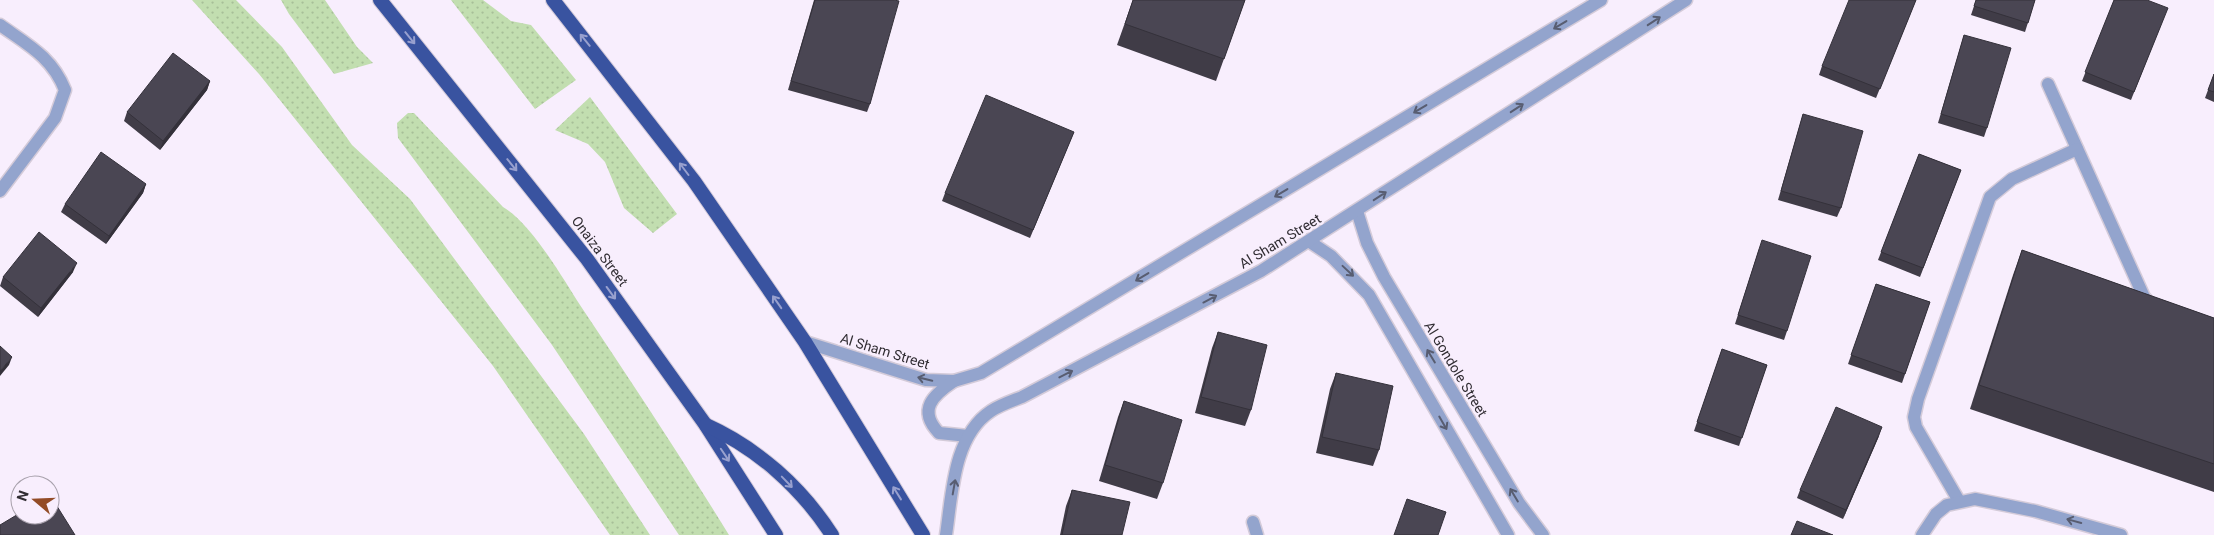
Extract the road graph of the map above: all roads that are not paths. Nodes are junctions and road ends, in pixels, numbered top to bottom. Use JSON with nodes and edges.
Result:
{"nodes":[{"id":1,"x":380,"y":0,"type":"edge"},
{"id":2,"x":553,"y":0,"type":"edge"},
{"id":3,"x":1601,"y":0,"type":"edge"},
{"id":4,"x":1686,"y":0,"type":"edge"},
{"id":5,"x":0,"y":26,"type":"edge"},
{"id":6,"x":2048,"y":84,"type":"dead end"},
{"id":7,"x":2077,"y":149,"type":"junction"},
{"id":8,"x":0,"y":191,"type":"edge"},
{"id":9,"x":1357,"y":211,"type":"junction"},
{"id":10,"x":1310,"y":242,"type":"junction"},
{"id":11,"x":2163,"y":314,"type":"edge"},
{"id":12,"x":805,"y":342,"type":"junction"},
{"id":13,"x":954,"y":381,"type":"junction"},
{"id":14,"x":705,"y":424,"type":"junction"},
{"id":15,"x":968,"y":436,"type":"junction"},
{"id":16,"x":1960,"y":501,"type":"junction"},
{"id":17,"x":1253,"y":522,"type":"dead end"},
{"id":18,"x":776,"y":535,"type":"edge"},
{"id":19,"x":832,"y":535,"type":"edge"},
{"id":20,"x":923,"y":535,"type":"edge"},
{"id":21,"x":946,"y":535,"type":"edge"},
{"id":22,"x":1258,"y":535,"type":"edge"},
{"id":23,"x":1508,"y":535,"type":"edge"},
{"id":24,"x":1542,"y":535,"type":"edge"},
{"id":25,"x":1922,"y":535,"type":"edge"},
{"id":26,"x":2121,"y":535,"type":"edge"}],
"edges":[{"from":1,"to":14,"type":"highway","name":"Onaiza Street","one_way":true},
{"from":12,"to":2,"type":"highway","one_way":true},
{"from":3,"to":13,"type":"street","name":"Al Sham Street","one_way":true},
{"from":9,"to":4,"type":"street","name":"Al Sham Street","one_way":true},
{"from":5,"to":8,"type":"street"},
{"from":6,"to":7,"type":"street"},
{"from":7,"to":11,"type":"street"},
{"from":7,"to":16,"type":"street"},
{"from":9,"to":10,"type":"street","name":"Al Sham Street"},
{"from":24,"to":9,"type":"street","name":"Al Gondole Street","one_way":true},
{"from":15,"to":10,"type":"street","name":"Al Sham Street","one_way":true},
{"from":10,"to":23,"type":"street","one_way":true},
{"from":13,"to":12,"type":"street","name":"Al Sham Street","one_way":true},
{"from":20,"to":12,"type":"highway","one_way":true},
{"from":13,"to":15,"type":"street"},
{"from":14,"to":18,"type":"highway","name":"Onaiza Street","one_way":true},
{"from":14,"to":19,"type":"highway","one_way":true},
{"from":21,"to":15,"type":"street","name":"Al Sham Street","one_way":true},
{"from":16,"to":25,"type":"street"},
{"from":26,"to":16,"type":"street","one_way":true},
{"from":17,"to":22,"type":"street"}]}
